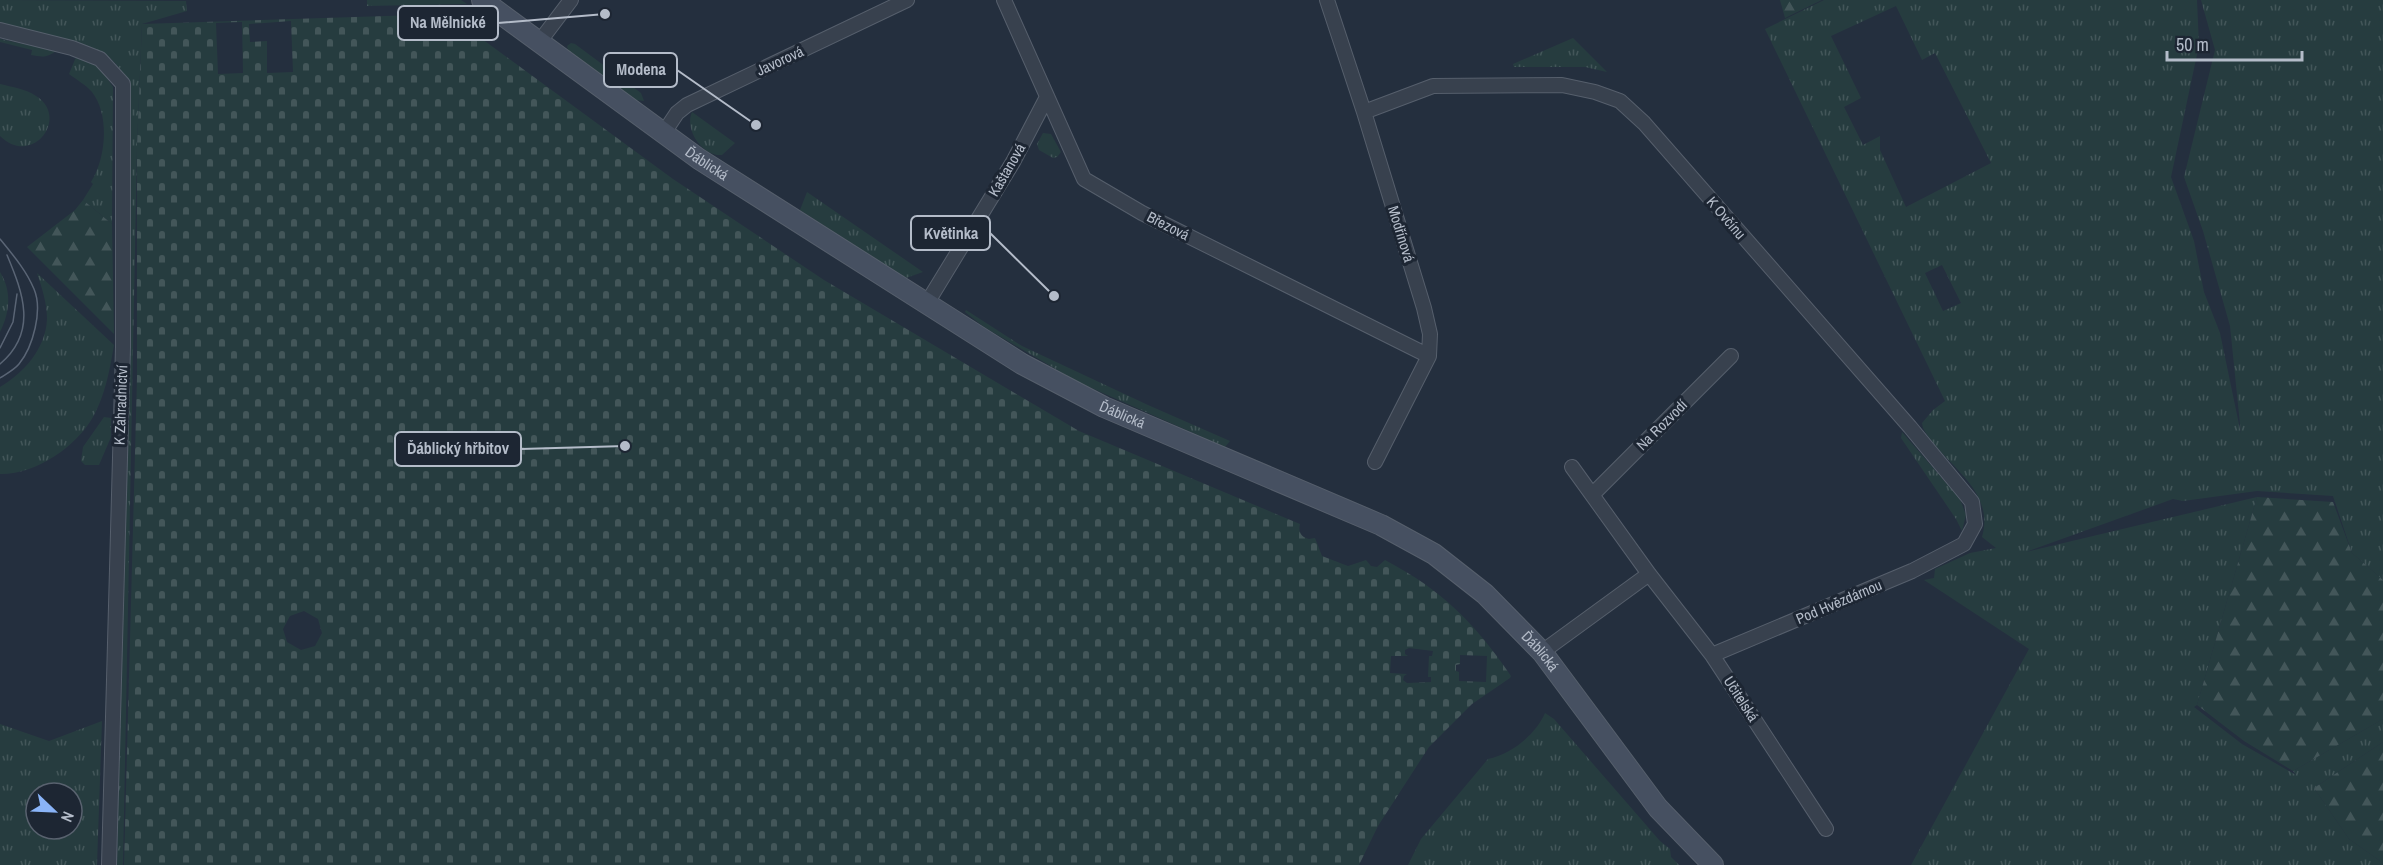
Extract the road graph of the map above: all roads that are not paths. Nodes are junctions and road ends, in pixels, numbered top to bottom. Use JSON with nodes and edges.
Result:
{"nodes":[{"id":1,"x":482,"y":0,"type":"edge"},
{"id":2,"x":571,"y":0,"type":"edge"},
{"id":3,"x":907,"y":0,"type":"edge"},
{"id":4,"x":1004,"y":0,"type":"edge"},
{"id":5,"x":1327,"y":0,"type":"edge"},
{"id":6,"x":0,"y":30,"type":"edge"},
{"id":7,"x":540,"y":41,"type":"junction"},
{"id":8,"x":1047,"y":97,"type":"junction"},
{"id":9,"x":1364,"y":111,"type":"junction"},
{"id":10,"x":663,"y":134,"type":"junction"},
{"id":11,"x":927,"y":303,"type":"junction"},
{"id":12,"x":1429,"y":356,"type":"junction"},
{"id":13,"x":1731,"y":356,"type":"dead end"},
{"id":14,"x":1375,"y":462,"type":"dead end"},
{"id":15,"x":1572,"y":467,"type":"dead end"},
{"id":16,"x":1593,"y":494,"type":"junction"},
{"id":17,"x":1964,"y":544,"type":"joint"},
{"id":18,"x":1649,"y":574,"type":"junction"},
{"id":19,"x":1542,"y":652,"type":"junction"},
{"id":20,"x":1712,"y":655,"type":"junction"},
{"id":21,"x":1826,"y":829,"type":"dead end"},
{"id":22,"x":109,"y":865,"type":"edge"},
{"id":23,"x":1713,"y":865,"type":"edge"}],
"edges":[{"from":1,"to":7,"type":"main road","name":"Ďáblická"},
{"from":2,"to":7,"type":"street"},
{"from":3,"to":10,"type":"street","name":"Javorová"},
{"from":4,"to":8,"type":"street","name":"Březová"},
{"from":5,"to":9,"type":"street","name":"Modřínová"},
{"from":6,"to":22,"type":"street","name":"K Zahradnictví"},
{"from":7,"to":10,"type":"main road","name":"Ďáblická"},
{"from":8,"to":11,"type":"street","name":"Kaštanová"},
{"from":8,"to":12,"type":"street","name":"Březová"},
{"from":9,"to":12,"type":"street","name":"Modřínová"},
{"from":9,"to":17,"type":"street","name":"K Ovčínu"},
{"from":10,"to":11,"type":"main road","name":"Ďáblická"},
{"from":11,"to":19,"type":"main road","name":"Ďáblická"},
{"from":12,"to":14,"type":"street","name":"Modřínová"},
{"from":13,"to":16,"type":"street","name":"Na Rozvodí"},
{"from":15,"to":16,"type":"street","name":"Učitelská"},
{"from":16,"to":18,"type":"street","name":"Učitelská"},
{"from":17,"to":20,"type":"street","name":"Pod Hvězdárnou"},
{"from":18,"to":19,"type":"street"},
{"from":18,"to":20,"type":"street","name":"Učitelská"},
{"from":19,"to":23,"type":"main road","name":"Ďáblická"},
{"from":20,"to":21,"type":"street","name":"Učitelská"}]}
